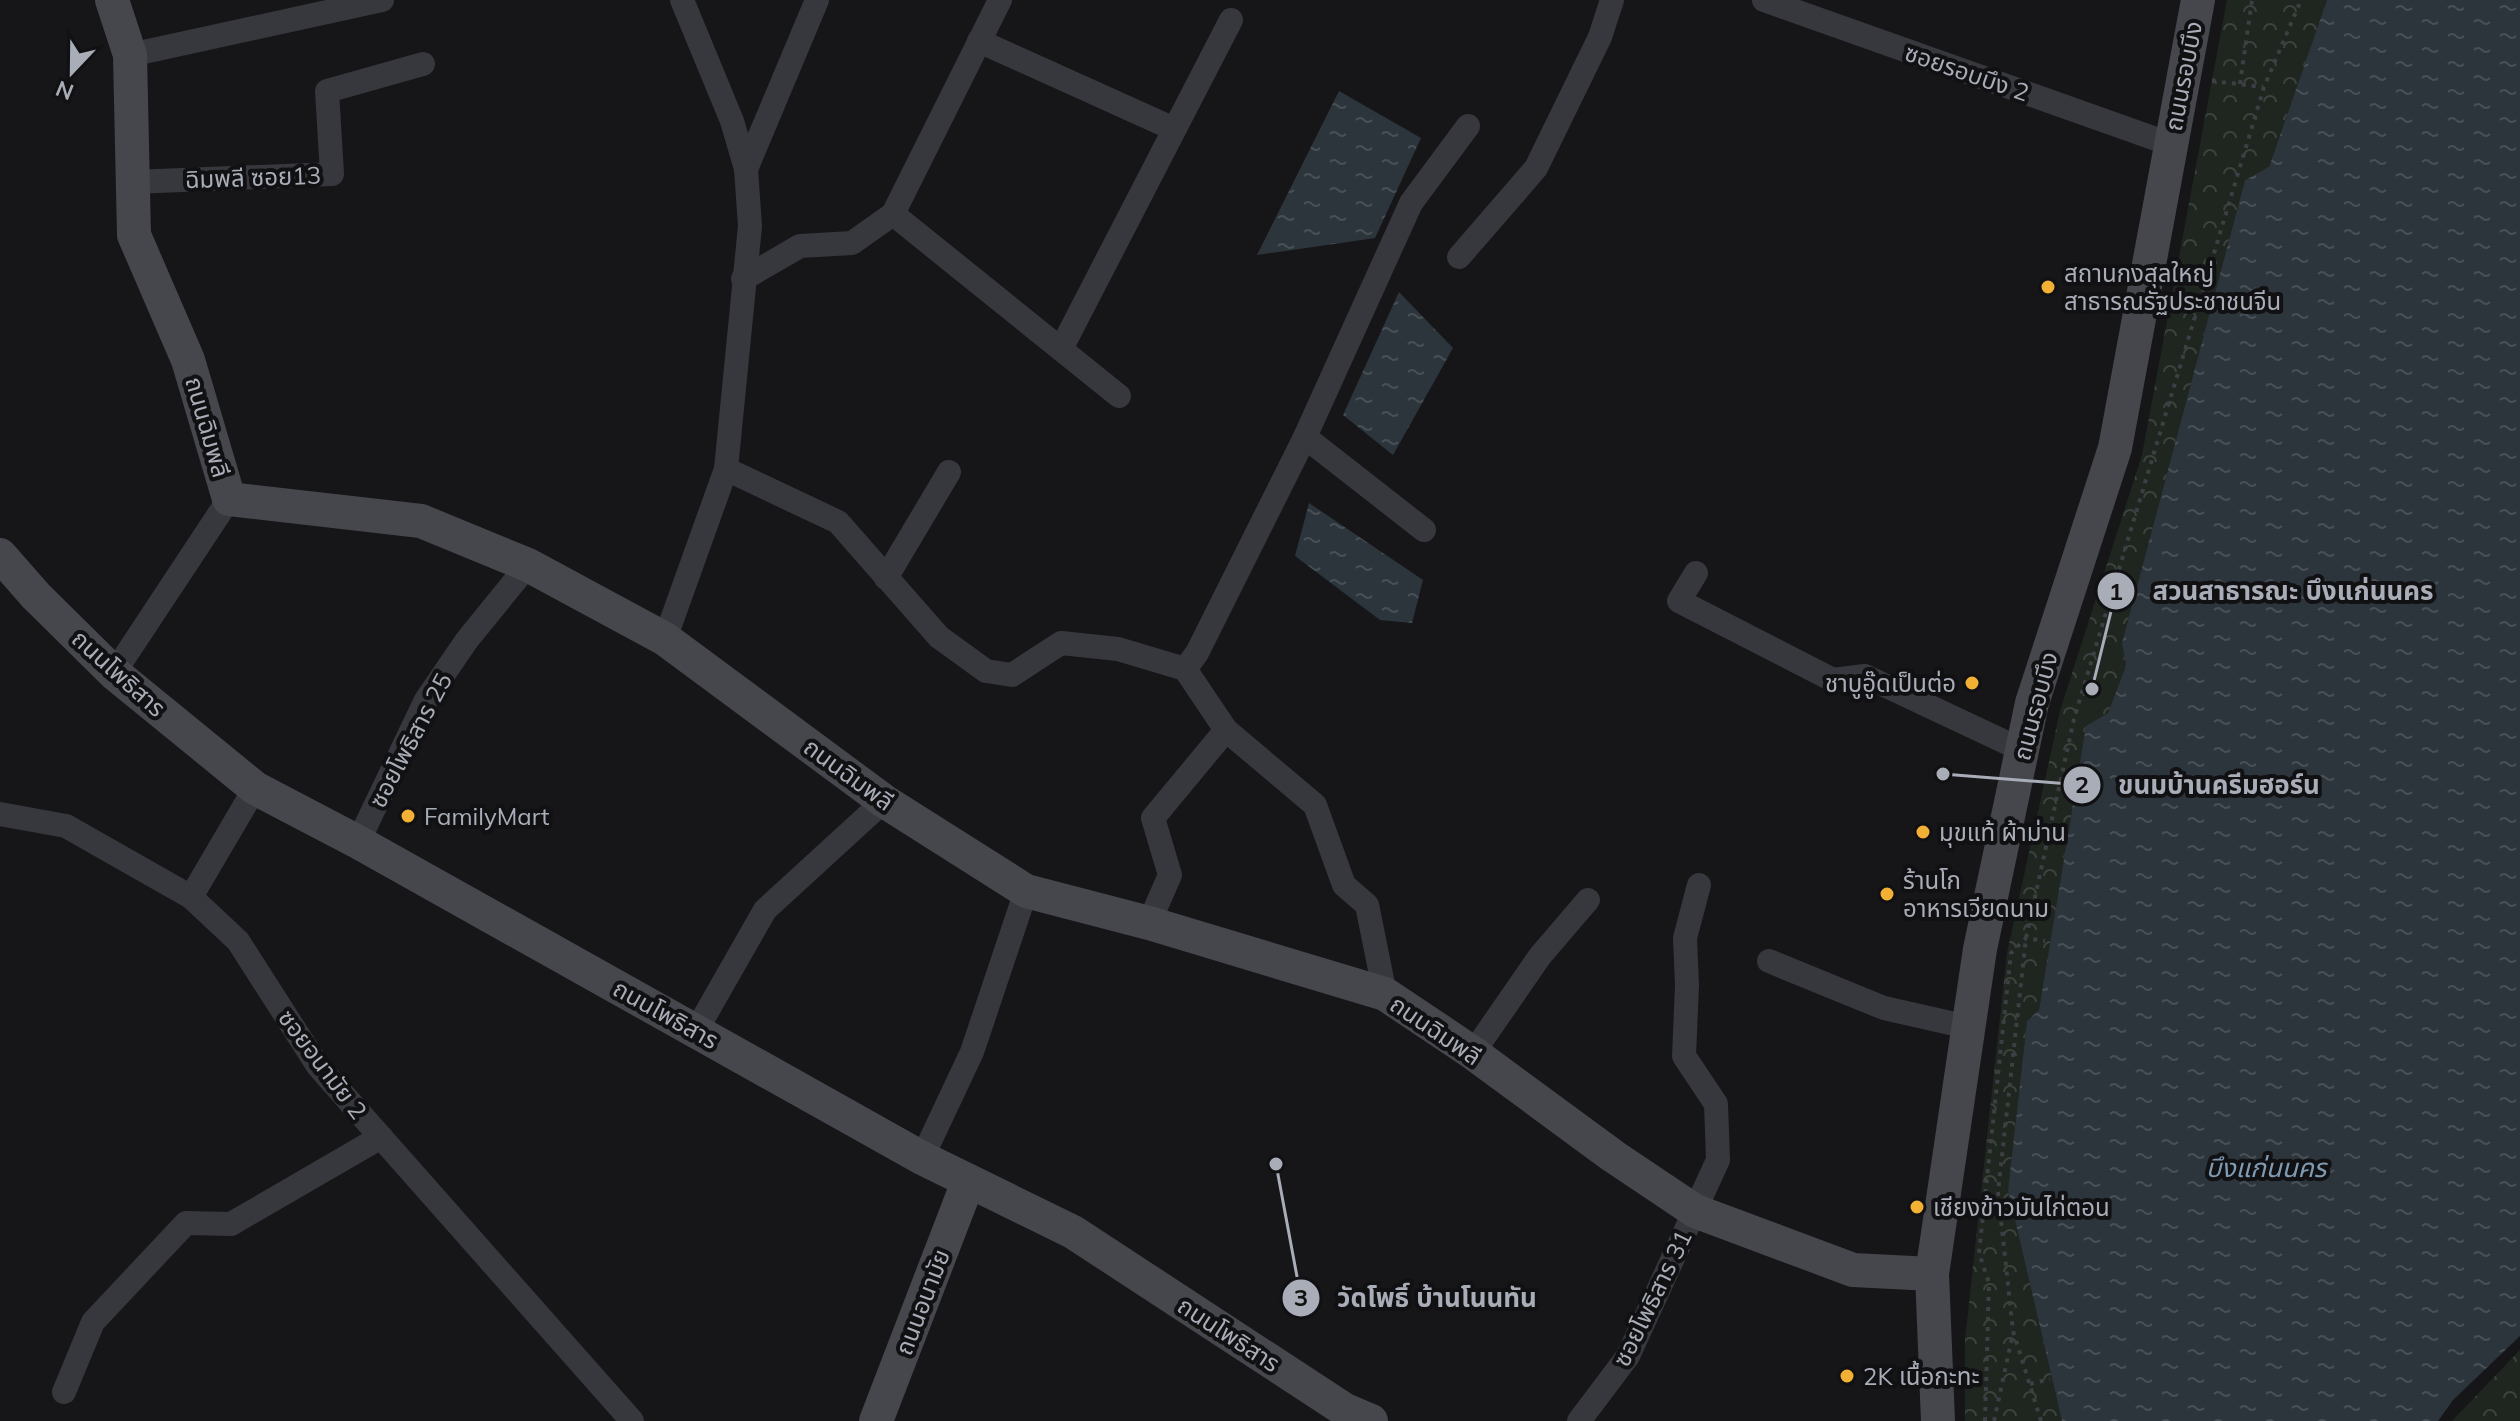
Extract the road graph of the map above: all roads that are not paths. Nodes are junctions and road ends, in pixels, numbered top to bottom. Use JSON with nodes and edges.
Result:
{"nodes":[{"id":1,"x":112,"y":0,"type":"edge"},
{"id":2,"x":382,"y":0,"type":"edge"},
{"id":3,"x":682,"y":0,"type":"edge"},
{"id":4,"x":817,"y":0,"type":"edge"},
{"id":5,"x":1000,"y":0,"type":"edge"},
{"id":6,"x":1612,"y":0,"type":"edge"},
{"id":7,"x":1764,"y":0,"type":"edge"},
{"id":8,"x":2198,"y":0,"type":"edge"},
{"id":9,"x":347,"y":4,"type":"edge"},
{"id":10,"x":1231,"y":20,"type":"dead end"},
{"id":11,"x":979,"y":41,"type":"junction"},
{"id":12,"x":130,"y":55,"type":"junction"},
{"id":13,"x":423,"y":64,"type":"dead end"},
{"id":14,"x":1468,"y":126,"type":"dead end"},
{"id":15,"x":1174,"y":129,"type":"junction"},
{"id":16,"x":2170,"y":144,"type":"junction"},
{"id":17,"x":746,"y":169,"type":"junction"},
{"id":18,"x":133,"y":182,"type":"junction"},
{"id":19,"x":893,"y":214,"type":"junction"},
{"id":20,"x":1459,"y":257,"type":"dead end"},
{"id":21,"x":743,"y":279,"type":"junction"},
{"id":22,"x":1061,"y":349,"type":"junction"},
{"id":23,"x":1119,"y":396,"type":"dead end"},
{"id":24,"x":1305,"y":437,"type":"junction"},
{"id":25,"x":726,"y":469,"type":"junction"},
{"id":26,"x":949,"y":472,"type":"dead end"},
{"id":27,"x":229,"y":499,"type":"junction"},
{"id":28,"x":1424,"y":530,"type":"dead end"},
{"id":29,"x":0,"y":555,"type":"edge"},
{"id":30,"x":528,"y":565,"type":"junction"},
{"id":31,"x":1696,"y":573,"type":"dead end"},
{"id":32,"x":886,"y":578,"type":"junction"},
{"id":33,"x":665,"y":639,"type":"junction"},
{"id":34,"x":1185,"y":669,"type":"junction"},
{"id":35,"x":114,"y":673,"type":"junction"},
{"id":36,"x":1226,"y":730,"type":"junction"},
{"id":37,"x":2022,"y":750,"type":"junction"},
{"id":38,"x":255,"y":788,"type":"junction"},
{"id":39,"x":884,"y":801,"type":"junction"},
{"id":40,"x":0,"y":814,"type":"edge"},
{"id":41,"x":358,"y":842,"type":"junction"},
{"id":42,"x":1699,"y":885,"type":"dead end"},
{"id":43,"x":1026,"y":891,"type":"junction"},
{"id":44,"x":191,"y":897,"type":"junction"},
{"id":45,"x":1588,"y":900,"type":"dead end"},
{"id":46,"x":1149,"y":923,"type":"junction"},
{"id":47,"x":1769,"y":961,"type":"dead end"},
{"id":48,"x":1385,"y":994,"type":"junction"},
{"id":49,"x":1968,"y":1027,"type":"junction"},
{"id":50,"x":696,"y":1031,"type":"junction"},
{"id":51,"x":1473,"y":1053,"type":"junction"},
{"id":52,"x":381,"y":1137,"type":"junction"},
{"id":53,"x":922,"y":1158,"type":"junction"},
{"id":54,"x":968,"y":1182,"type":"junction"},
{"id":55,"x":1695,"y":1211,"type":"junction"},
{"id":56,"x":1932,"y":1274,"type":"junction"},
{"id":57,"x":64,"y":1392,"type":"dead end"},
{"id":58,"x":617,"y":1415,"type":"edge"},
{"id":59,"x":1353,"y":1417,"type":"edge"},
{"id":60,"x":876,"y":1421,"type":"edge"},
{"id":61,"x":1579,"y":1421,"type":"edge"},
{"id":62,"x":1938,"y":1421,"type":"edge"}],
"edges":[{"from":1,"to":12,"type":"street","name":"ถนนฉิมพลี"},
{"from":2,"to":9,"type":"street"},
{"from":3,"to":17,"type":"street"},
{"from":4,"to":17,"type":"street"},
{"from":5,"to":11,"type":"street"},
{"from":6,"to":20,"type":"street"},
{"from":7,"to":16,"type":"street","name":"ซอยรอบบึง 2"},
{"from":8,"to":16,"type":"street","name":"ถนนรอบบึง"},
{"from":9,"to":12,"type":"street"},
{"from":10,"to":15,"type":"street"},
{"from":11,"to":15,"type":"street"},
{"from":11,"to":19,"type":"street"},
{"from":12,"to":18,"type":"street","name":"ถนนฉิมพลี"},
{"from":13,"to":18,"type":"street","name":"ฉิมพลี ซอย13"},
{"from":14,"to":24,"type":"street"},
{"from":15,"to":22,"type":"street"},
{"from":16,"to":37,"type":"street","name":"ถนนรอบบึง"},
{"from":17,"to":21,"type":"street"},
{"from":18,"to":27,"type":"street","name":"ถนนฉิมพลี"},
{"from":19,"to":21,"type":"street"},
{"from":19,"to":22,"type":"street"},
{"from":21,"to":25,"type":"street"},
{"from":22,"to":23,"type":"street"},
{"from":24,"to":28,"type":"street"},
{"from":24,"to":34,"type":"street"},
{"from":25,"to":32,"type":"street"},
{"from":25,"to":33,"type":"street"},
{"from":26,"to":32,"type":"street"},
{"from":27,"to":30,"type":"street","name":"ถนนฉิมพลี"},
{"from":27,"to":35,"type":"street"},
{"from":29,"to":35,"type":"street","name":"ถนนโพธิสาร"},
{"from":30,"to":33,"type":"street","name":"ถนนฉิมพลี"},
{"from":30,"to":41,"type":"street","name":"ซอยโพธิสาร 25"},
{"from":31,"to":37,"type":"street"},
{"from":32,"to":34,"type":"street"},
{"from":33,"to":39,"type":"street","name":"ถนนฉิมพลี"},
{"from":34,"to":36,"type":"street"},
{"from":35,"to":38,"type":"street","name":"ถนนโพธิสาร"},
{"from":36,"to":46,"type":"street"},
{"from":36,"to":48,"type":"street"},
{"from":37,"to":49,"type":"street","name":"ถนนรอบบึง"},
{"from":38,"to":41,"type":"street","name":"ถนนโพธิสาร"},
{"from":38,"to":44,"type":"street"},
{"from":39,"to":43,"type":"street","name":"ถนนฉิมพลี"},
{"from":39,"to":50,"type":"street"},
{"from":40,"to":44,"type":"street","name":"ซอยอนามัย 2"},
{"from":41,"to":50,"type":"street","name":"ถนนโพธิสาร"},
{"from":42,"to":55,"type":"street","name":"ซอยโพธิสาร 31"},
{"from":43,"to":46,"type":"street","name":"ถนนฉิมพลี"},
{"from":43,"to":53,"type":"street"},
{"from":44,"to":52,"type":"street","name":"ซอยอนามัย 2"},
{"from":45,"to":51,"type":"street"},
{"from":46,"to":48,"type":"street","name":"ถนนฉิมพลี"},
{"from":47,"to":49,"type":"street"},
{"from":48,"to":51,"type":"street","name":"ถนนฉิมพลี"},
{"from":49,"to":56,"type":"street","name":"ถนนรอบบึง"},
{"from":50,"to":53,"type":"street","name":"ถนนโพธิสาร"},
{"from":51,"to":55,"type":"street","name":"ถนนฉิมพลี"},
{"from":52,"to":57,"type":"street"},
{"from":52,"to":58,"type":"street","name":"ซอยอนามัย 2"},
{"from":53,"to":54,"type":"street","name":"ถนนโพธิสาร"},
{"from":54,"to":59,"type":"street","name":"ถนนโพธิสาร"},
{"from":54,"to":60,"type":"street","name":"ถนนอนามัย"},
{"from":55,"to":56,"type":"street","name":"ถนนฉิมพลี"},
{"from":55,"to":61,"type":"street","name":"ซอยโพธิสาร 31"},
{"from":56,"to":62,"type":"street","name":"ถนนรอบบึง"}]}
